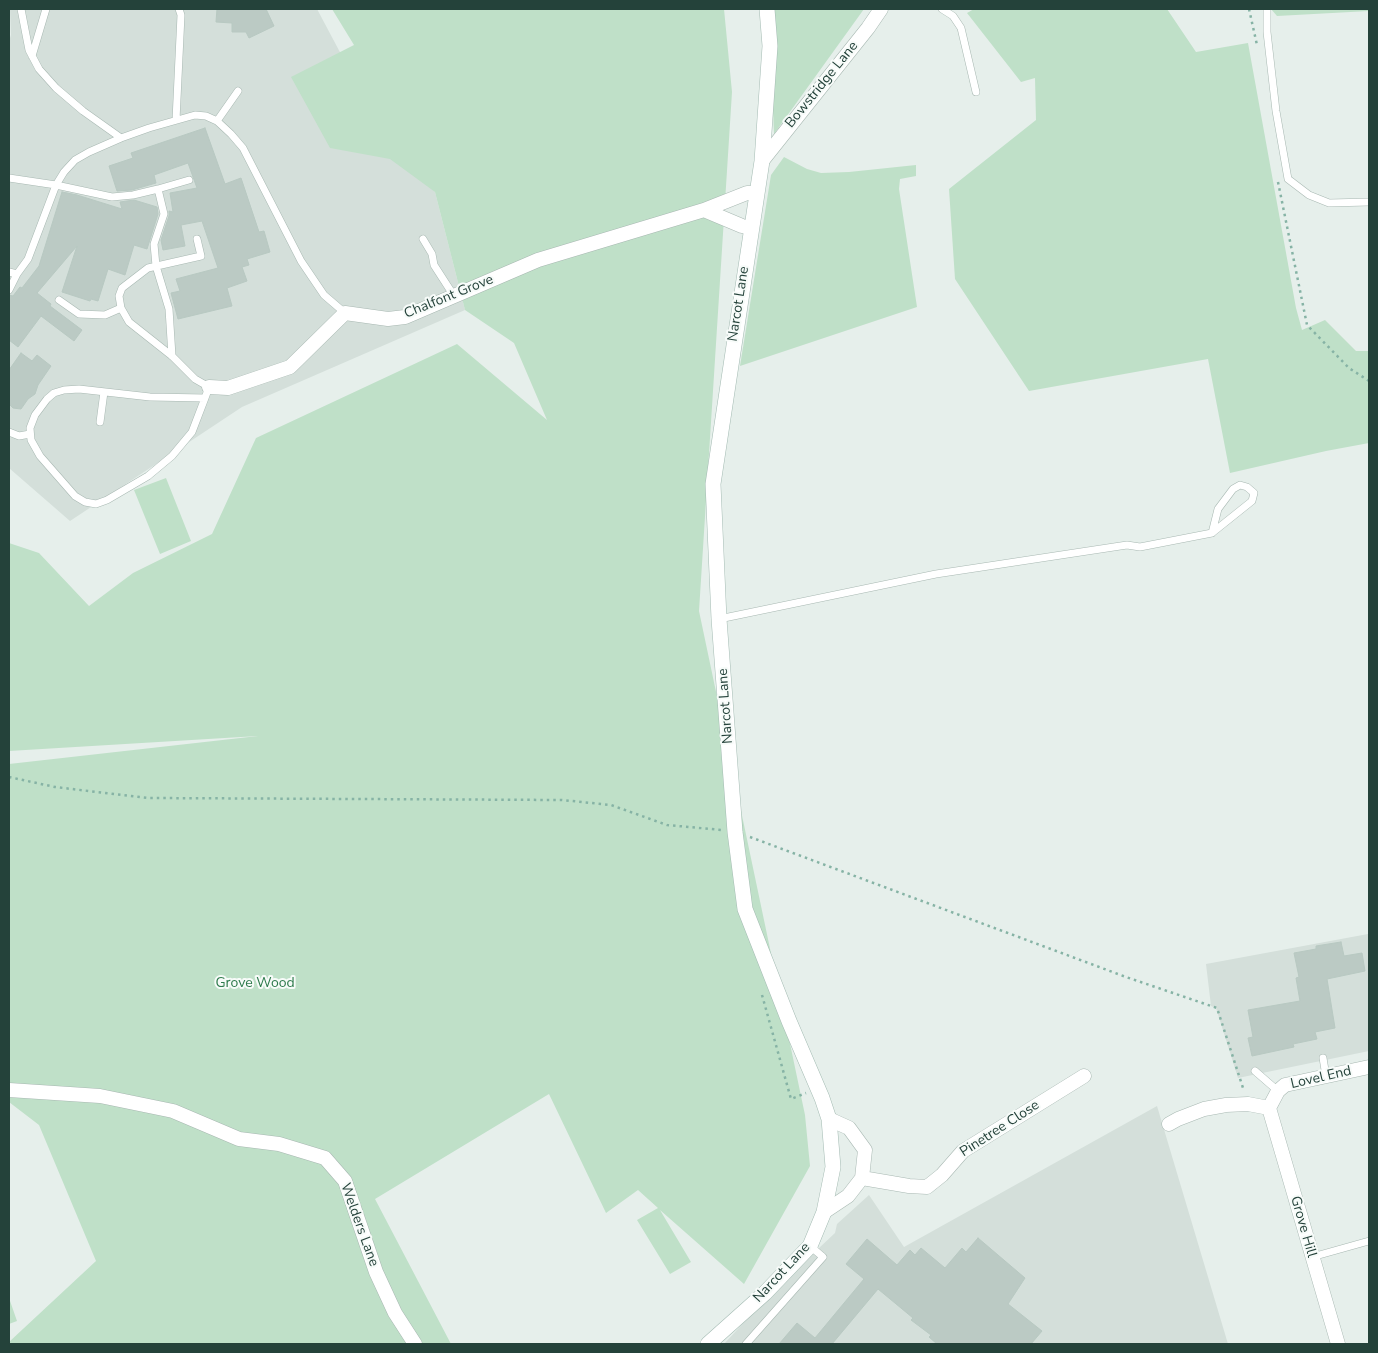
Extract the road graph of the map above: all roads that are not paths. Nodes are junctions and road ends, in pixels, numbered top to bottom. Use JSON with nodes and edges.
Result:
{"nodes":[{"id":1,"x":20,"y":9,"type":"edge"},
{"id":2,"x":46,"y":9,"type":"edge"},
{"id":3,"x":179,"y":9,"type":"edge"},
{"id":4,"x":766,"y":9,"type":"edge"},
{"id":5,"x":880,"y":9,"type":"edge"},
{"id":6,"x":942,"y":9,"type":"edge"},
{"id":7,"x":1267,"y":9,"type":"edge"},
{"id":8,"x":32,"y":56,"type":"junction"},
{"id":9,"x":238,"y":91,"type":"dead end"},
{"id":10,"x":976,"y":92,"type":"dead end"},
{"id":11,"x":176,"y":120,"type":"junction"},
{"id":12,"x":217,"y":121,"type":"junction"},
{"id":13,"x":121,"y":138,"type":"junction"},
{"id":14,"x":762,"y":160,"type":"junction"},
{"id":15,"x":9,"y":178,"type":"edge"},
{"id":16,"x":189,"y":180,"type":"dead end"},
{"id":17,"x":56,"y":185,"type":"junction"},
{"id":18,"x":158,"y":189,"type":"junction"},
{"id":19,"x":756,"y":194,"type":"junction"},
{"id":20,"x":1369,"y":202,"type":"edge"},
{"id":21,"x":704,"y":210,"type":"junction"},
{"id":22,"x":751,"y":228,"type":"junction"},
{"id":23,"x":197,"y":239,"type":"dead end"},
{"id":24,"x":423,"y":239,"type":"dead end"},
{"id":25,"x":156,"y":266,"type":"junction"},
{"id":26,"x":9,"y":272,"type":"edge"},
{"id":27,"x":17,"y":274,"type":"junction"},
{"id":28,"x":9,"y":290,"type":"edge"},
{"id":29,"x":454,"y":296,"type":"junction"},
{"id":30,"x":59,"y":300,"type":"dead end"},
{"id":31,"x":121,"y":308,"type":"junction"},
{"id":32,"x":345,"y":312,"type":"junction"},
{"id":33,"x":172,"y":356,"type":"junction"},
{"id":34,"x":104,"y":392,"type":"junction"},
{"id":35,"x":207,"y":392,"type":"junction"},
{"id":36,"x":100,"y":422,"type":"dead end"},
{"id":37,"x":9,"y":432,"type":"edge"},
{"id":38,"x":30,"y":434,"type":"junction"},
{"id":39,"x":1212,"y":532,"type":"junction"},
{"id":40,"x":719,"y":619,"type":"junction"},
{"id":41,"x":1323,"y":1058,"type":"dead end"},
{"id":42,"x":1369,"y":1067,"type":"edge"},
{"id":43,"x":1255,"y":1071,"type":"dead end"},
{"id":44,"x":1084,"y":1076,"type":"dead end"},
{"id":45,"x":1326,"y":1076,"type":"junction"},
{"id":46,"x":9,"y":1090,"type":"edge"},
{"id":47,"x":1278,"y":1090,"type":"junction"},
{"id":48,"x":1269,"y":1108,"type":"junction"},
{"id":49,"x":829,"y":1119,"type":"junction"},
{"id":50,"x":1169,"y":1124,"type":"dead end"},
{"id":51,"x":862,"y":1178,"type":"junction"},
{"id":52,"x":824,"y":1212,"type":"junction"},
{"id":53,"x":1369,"y":1241,"type":"edge"},
{"id":54,"x":810,"y":1246,"type":"junction"},
{"id":55,"x":1312,"y":1257,"type":"junction"},
{"id":56,"x":415,"y":1344,"type":"edge"},
{"id":57,"x":708,"y":1344,"type":"edge"},
{"id":58,"x":746,"y":1344,"type":"edge"},
{"id":59,"x":1338,"y":1344,"type":"edge"}],
"edges":[{"from":1,"to":8,"type":"lane"},
{"from":2,"to":8,"type":"lane"},
{"from":3,"to":11,"type":"lane"},
{"from":4,"to":14,"type":"street","name":"Narcot Lane"},
{"from":5,"to":14,"type":"street","name":"Bowstridge Lane"},
{"from":6,"to":10,"type":"lane"},
{"from":7,"to":20,"type":"lane"},
{"from":8,"to":13,"type":"lane"},
{"from":9,"to":12,"type":"lane"},
{"from":11,"to":12,"type":"lane"},
{"from":11,"to":13,"type":"lane"},
{"from":12,"to":32,"type":"lane"},
{"from":13,"to":17,"type":"lane"},
{"from":14,"to":19,"type":"street","name":"Narcot Lane"},
{"from":15,"to":17,"type":"lane"},
{"from":16,"to":18,"type":"lane"},
{"from":17,"to":18,"type":"lane"},
{"from":17,"to":27,"type":"lane"},
{"from":18,"to":25,"type":"lane"},
{"from":19,"to":21,"type":"street","name":"Chalfont Grove"},
{"from":19,"to":22,"type":"street","name":"Narcot Lane"},
{"from":21,"to":22,"type":"street"},
{"from":21,"to":29,"type":"street","name":"Chalfont Grove"},
{"from":22,"to":40,"type":"street","name":"Narcot Lane"},
{"from":23,"to":25,"type":"lane"},
{"from":24,"to":29,"type":"lane"},
{"from":25,"to":31,"type":"lane"},
{"from":25,"to":33,"type":"lane"},
{"from":26,"to":27,"type":"lane"},
{"from":27,"to":28,"type":"lane"},
{"from":29,"to":32,"type":"street","name":"Chalfont Grove"},
{"from":30,"to":31,"type":"lane"},
{"from":31,"to":33,"type":"lane"},
{"from":32,"to":35,"type":"street"},
{"from":33,"to":35,"type":"lane"},
{"from":34,"to":35,"type":"lane"},
{"from":34,"to":36,"type":"lane"},
{"from":34,"to":38,"type":"lane"},
{"from":35,"to":38,"type":"lane"},
{"from":37,"to":38,"type":"lane"},
{"from":39,"to":39,"type":"lane"},
{"from":39,"to":40,"type":"lane"},
{"from":40,"to":49,"type":"street","name":"Narcot Lane"},
{"from":41,"to":45,"type":"lane"},
{"from":42,"to":45,"type":"street","name":"Lovel End"},
{"from":43,"to":47,"type":"lane"},
{"from":44,"to":51,"type":"street","name":"Pinetree Close"},
{"from":45,"to":47,"type":"street","name":"Lovel End"},
{"from":46,"to":56,"type":"street","name":"Welders Lane"},
{"from":47,"to":48,"type":"street","name":"Lovel End"},
{"from":48,"to":50,"type":"street"},
{"from":48,"to":55,"type":"street","name":"Grove Hill"},
{"from":49,"to":51,"type":"street"},
{"from":49,"to":52,"type":"street","name":"Narcot Lane"},
{"from":51,"to":52,"type":"street"},
{"from":52,"to":54,"type":"street","name":"Narcot Lane"},
{"from":53,"to":55,"type":"lane"},
{"from":54,"to":57,"type":"street","name":"Narcot Lane"},
{"from":54,"to":58,"type":"lane"},
{"from":55,"to":59,"type":"street","name":"Grove Hill"}]}
